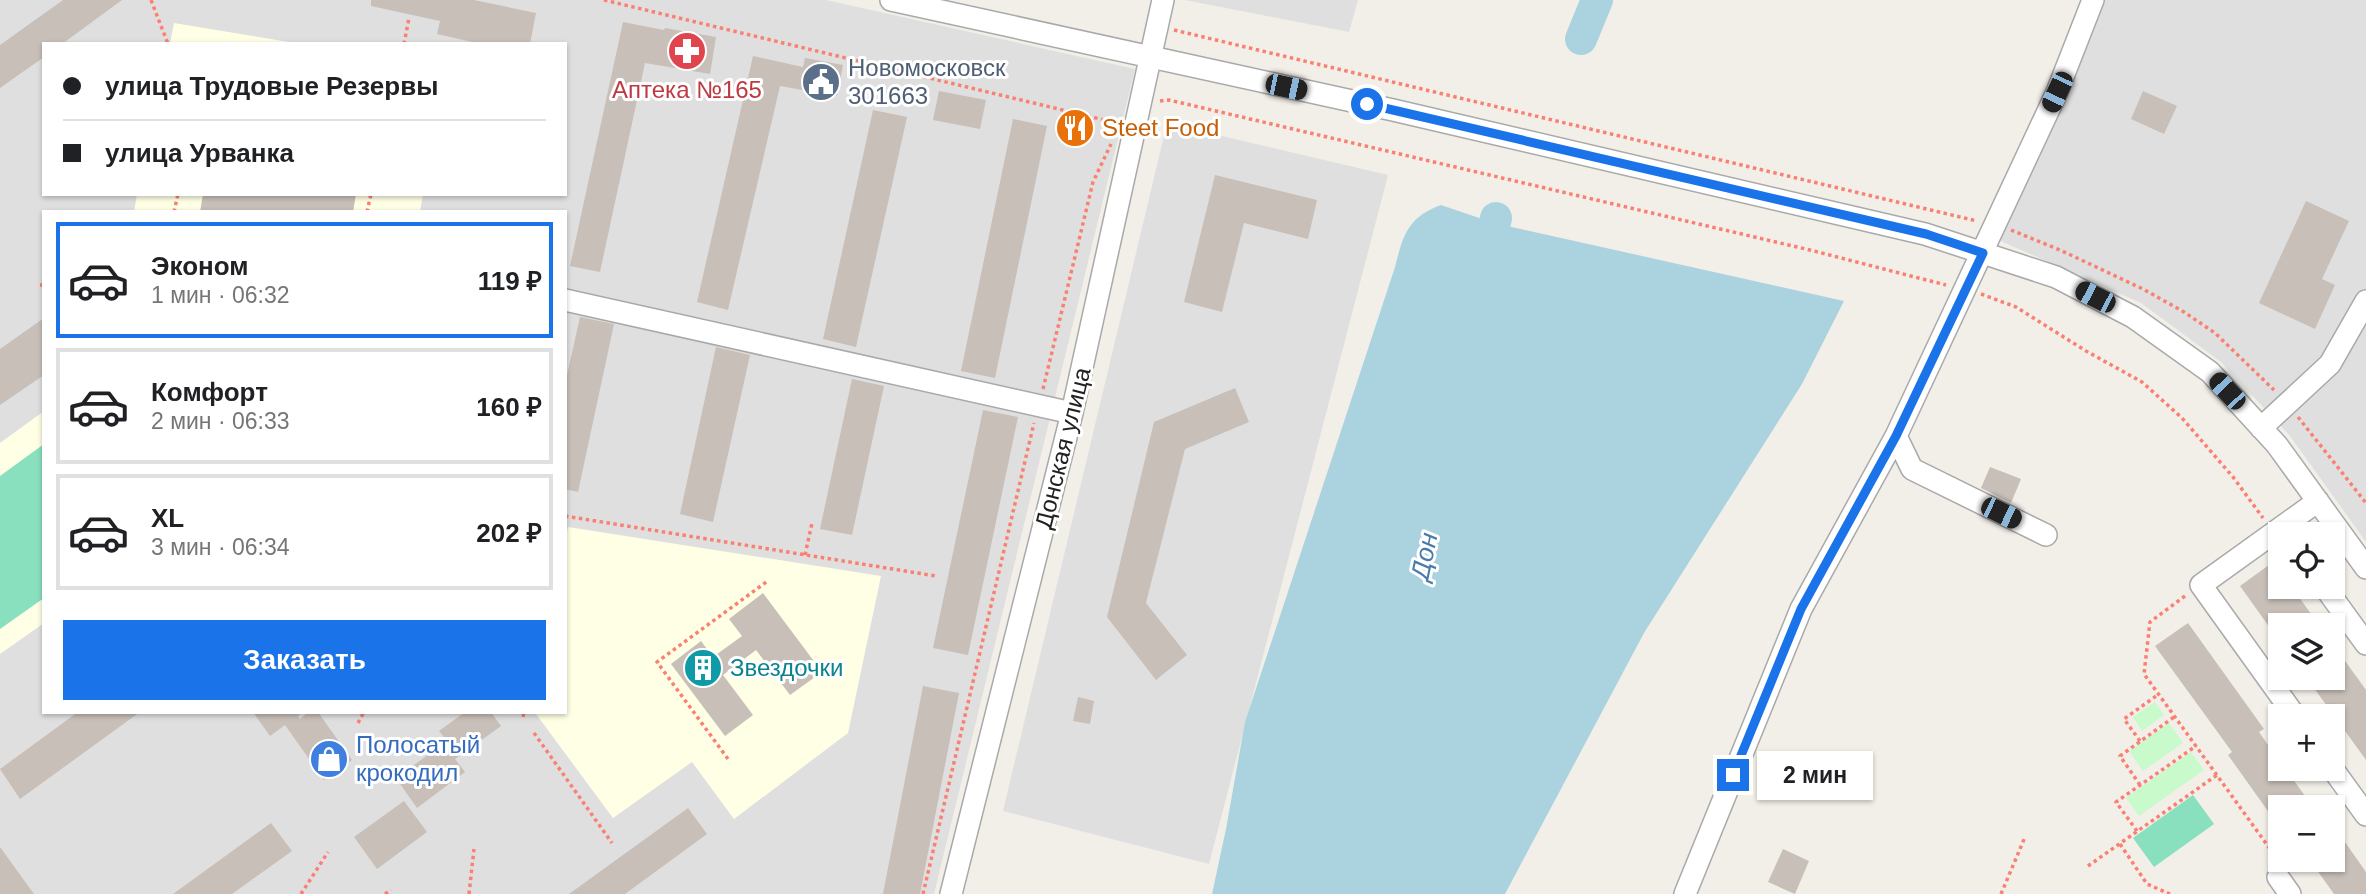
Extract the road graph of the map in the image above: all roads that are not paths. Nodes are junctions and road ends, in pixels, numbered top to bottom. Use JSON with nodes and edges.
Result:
{"nodes":[{"id":1,"x":891,"y":0,"type":"edge"},
{"id":2,"x":1163,"y":0,"type":"edge"},
{"id":3,"x":2093,"y":0,"type":"edge"},
{"id":4,"x":1152,"y":57,"type":"junction"},
{"id":5,"x":1983,"y":253,"type":"junction"},
{"id":6,"x":567,"y":300,"type":"edge"},
{"id":7,"x":2366,"y":301,"type":"edge"},
{"id":8,"x":1072,"y":413,"type":"junction"},
{"id":9,"x":2261,"y":428,"type":"junction"},
{"id":10,"x":1896,"y":436,"type":"junction"},
{"id":11,"x":2318,"y":501,"type":"junction"},
{"id":12,"x":2291,"y":522,"type":"edge"},
{"id":13,"x":2046,"y":535,"type":"dead end"},
{"id":14,"x":2268,"y":539,"type":"edge"},
{"id":15,"x":2366,"y":568,"type":"edge"},
{"id":16,"x":2333,"y":599,"type":"edge"},
{"id":17,"x":2366,"y":644,"type":"edge"},
{"id":18,"x":2286,"y":704,"type":"edge"},
{"id":19,"x":2341,"y":781,"type":"edge"},
{"id":20,"x":2366,"y":815,"type":"edge"},
{"id":21,"x":951,"y":894,"type":"edge"},
{"id":22,"x":1685,"y":894,"type":"edge"}],
"edges":[{"from":1,"to":4,"type":"street"},
{"from":2,"to":4,"type":"street","name":"Донская улица"},
{"from":3,"to":5,"type":"street"},
{"from":4,"to":5,"type":"street"},
{"from":4,"to":8,"type":"street","name":"Донская улица"},
{"from":5,"to":9,"type":"street"},
{"from":5,"to":10,"type":"street"},
{"from":6,"to":8,"type":"street"},
{"from":7,"to":9,"type":"street"},
{"from":8,"to":21,"type":"street","name":"Донская улица"},
{"from":9,"to":11,"type":"street"},
{"from":10,"to":13,"type":"street"},
{"from":10,"to":22,"type":"street"},
{"from":11,"to":12,"type":"street"},
{"from":11,"to":15,"type":"street"},
{"from":14,"to":18,"type":"street"},
{"from":16,"to":17,"type":"street"},
{"from":19,"to":20,"type":"street"}]}
